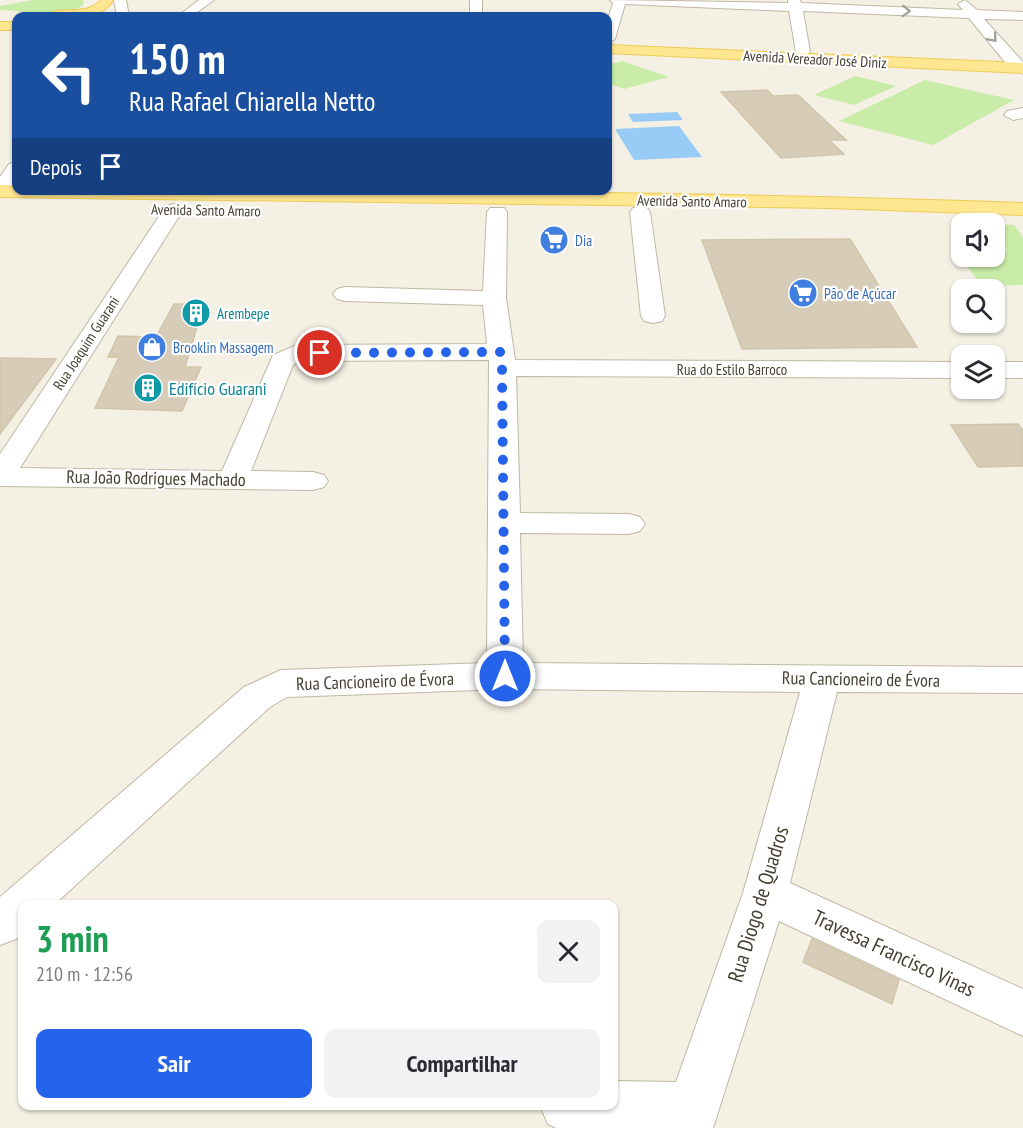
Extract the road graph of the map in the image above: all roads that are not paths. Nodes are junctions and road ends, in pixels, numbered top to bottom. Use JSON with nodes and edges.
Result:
{"nodes":[{"id":1,"x":106,"y":0,"type":"edge"},
{"id":2,"x":208,"y":0,"type":"edge"},
{"id":3,"x":619,"y":0,"type":"edge"},
{"id":4,"x":962,"y":0,"type":"edge"},
{"id":5,"x":795,"y":4,"type":"edge"},
{"id":6,"x":91,"y":12,"type":"edge"},
{"id":7,"x":190,"y":12,"type":"edge"},
{"id":8,"x":972,"y":14,"type":"junction"},
{"id":9,"x":1023,"y":16,"type":"edge"},
{"id":10,"x":612,"y":25,"type":"edge"},
{"id":11,"x":612,"y":44,"type":"edge"},
{"id":12,"x":612,"y":50,"type":"edge"},
{"id":13,"x":803,"y":52,"type":"junction"},
{"id":14,"x":1021,"y":66,"type":"edge"},
{"id":15,"x":12,"y":174,"type":"edge"},
{"id":16,"x":0,"y":191,"type":"edge"},
{"id":17,"x":395,"y":195,"type":"edge"},
{"id":18,"x":0,"y":206,"type":"edge"},
{"id":19,"x":1023,"y":209,"type":"edge"},
{"id":20,"x":173,"y":210,"type":"junction"},
{"id":21,"x":497,"y":212,"type":"junction"},
{"id":22,"x":640,"y":212,"type":"junction"},
{"id":23,"x":1023,"y":220,"type":"edge"},
{"id":24,"x":345,"y":294,"type":"dead end"},
{"id":25,"x":494,"y":298,"type":"junction"},
{"id":26,"x":653,"y":316,"type":"dead end"},
{"id":27,"x":501,"y":360,"type":"junction"},
{"id":28,"x":951,"y":370,"type":"edge"},
{"id":29,"x":1005,"y":370,"type":"edge"},
{"id":30,"x":1023,"y":370,"type":"edge"},
{"id":31,"x":0,"y":477,"type":"edge"},
{"id":32,"x":233,"y":479,"type":"junction"},
{"id":33,"x":313,"y":481,"type":"dead end"},
{"id":34,"x":504,"y":523,"type":"junction"},
{"id":35,"x":629,"y":524,"type":"dead end"},
{"id":36,"x":505,"y":676,"type":"junction"},
{"id":37,"x":822,"y":679,"type":"junction"},
{"id":38,"x":1023,"y":680,"type":"edge"},
{"id":39,"x":765,"y":893,"type":"junction"},
{"id":40,"x":29,"y":900,"type":"edge"},
{"id":41,"x":18,"y":910,"type":"edge"},
{"id":42,"x":0,"y":926,"type":"edge"},
{"id":43,"x":1023,"y":1012,"type":"edge"},
{"id":44,"x":607,"y":1110,"type":"edge"},
{"id":45,"x":689,"y":1118,"type":"edge"}],
"edges":[{"from":1,"to":6,"type":"main road"},
{"from":2,"to":7,"type":"street"},
{"from":3,"to":5,"type":"street"},
{"from":3,"to":10,"type":"street"},
{"from":4,"to":8,"type":"street"},
{"from":5,"to":8,"type":"street","one_way":true},
{"from":5,"to":13,"type":"street"},
{"from":8,"to":9,"type":"street"},
{"from":8,"to":14,"type":"street","one_way":true},
{"from":11,"to":13,"type":"main road","name":"Avenida Vereador José Diniz"},
{"from":12,"to":14,"type":"main road","name":"Avenida Vereador José Diniz"},
{"from":13,"to":14,"type":"main road","name":"Avenida Vereador José Diniz"},
{"from":15,"to":16,"type":"street"},
{"from":17,"to":19,"type":"main road","name":"Avenida Santo Amaro"},
{"from":18,"to":20,"type":"main road","name":"Avenida Santo Amaro"},
{"from":20,"to":21,"type":"main road","name":"Avenida Santo Amaro"},
{"from":20,"to":31,"type":"street","name":"Rua Joaquim Guarani"},
{"from":21,"to":22,"type":"main road","name":"Avenida Santo Amaro"},
{"from":21,"to":25,"type":"street"},
{"from":22,"to":23,"type":"main road","name":"Avenida Santo Amaro"},
{"from":22,"to":26,"type":"street"},
{"from":24,"to":25,"type":"street"},
{"from":25,"to":27,"type":"street"},
{"from":27,"to":28,"type":"street","name":"Rua do Estilo Barroco"},
{"from":27,"to":32,"type":"street","name":"Rua do Estilo Barroco"},
{"from":27,"to":34,"type":"street"},
{"from":29,"to":30,"type":"street"},
{"from":31,"to":32,"type":"street","name":"Rua João Rodrigues Machado"},
{"from":32,"to":33,"type":"street","name":"Rua João Rodrigues Machado"},
{"from":34,"to":35,"type":"street"},
{"from":34,"to":36,"type":"street"},
{"from":36,"to":37,"type":"street","name":"Rua Cancioneiro de Évora"},
{"from":36,"to":40,"type":"street","name":"Rua Cancioneiro de Évora"},
{"from":37,"to":38,"type":"street","name":"Rua Cancioneiro de Évora"},
{"from":37,"to":39,"type":"street","name":"Rua Diogo de Quadros"},
{"from":39,"to":43,"type":"street","name":"Travessa Francisco Vinas"},
{"from":39,"to":45,"type":"street","name":"Rua Diogo de Quadros"},
{"from":41,"to":42,"type":"street","name":"Rua Cancioneiro de Évora"},
{"from":44,"to":45,"type":"street"}]}
